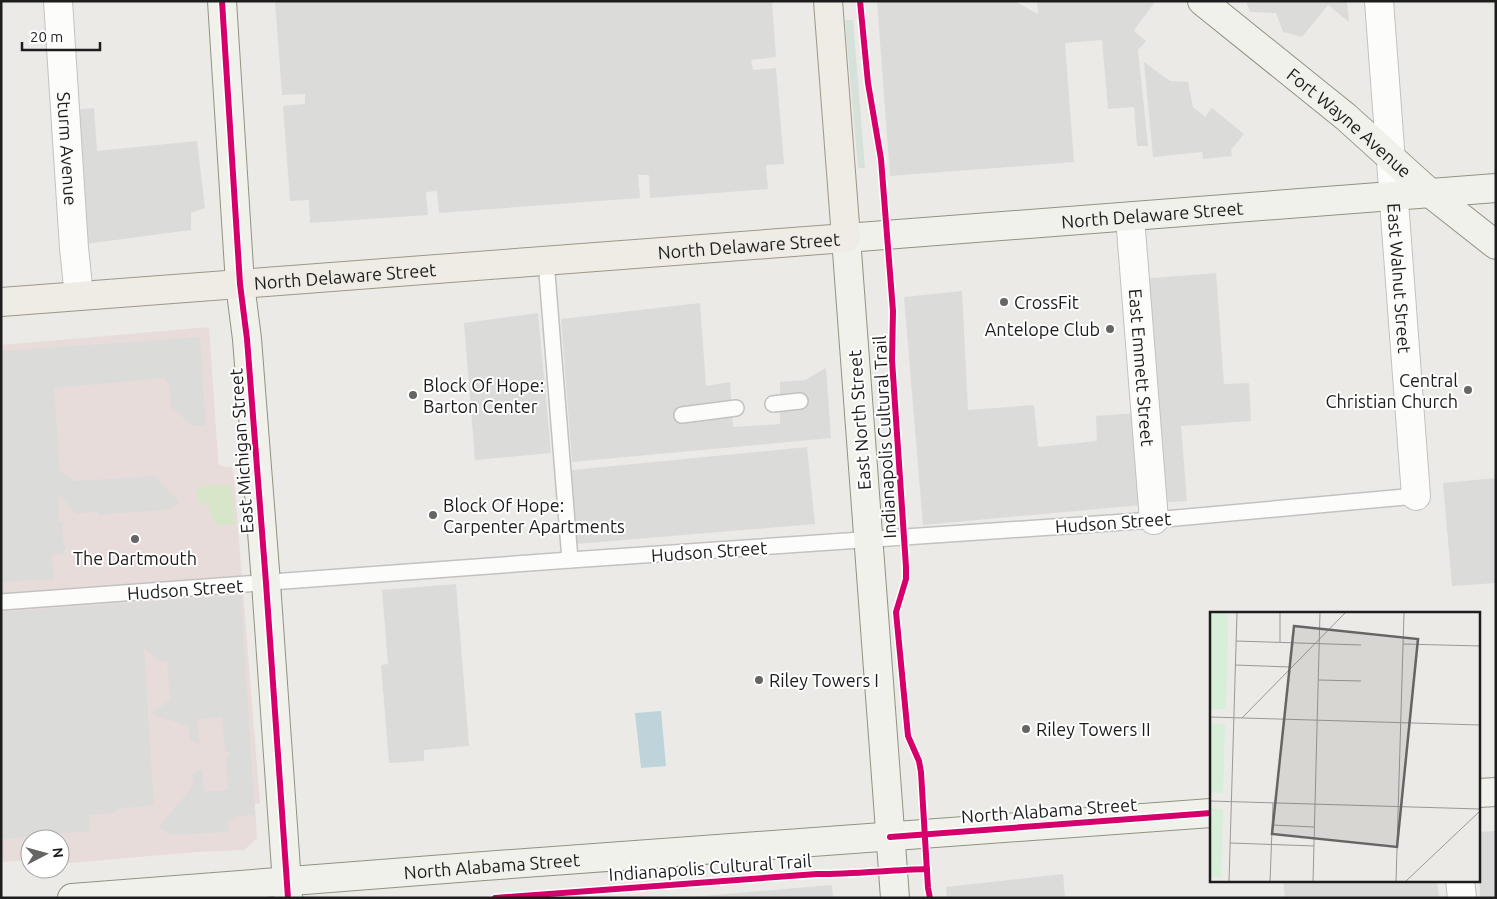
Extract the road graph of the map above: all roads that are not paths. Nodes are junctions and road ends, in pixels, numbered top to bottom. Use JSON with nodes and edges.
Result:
{"nodes":[{"id":1,"x":58,"y":1,"type":"edge"},
{"id":2,"x":222,"y":1,"type":"edge"},
{"id":3,"x":828,"y":1,"type":"edge"},
{"id":4,"x":1380,"y":1,"type":"edge"},
{"id":5,"x":1204,"y":2,"type":"edge"},
{"id":6,"x":1392,"y":158,"type":"junction"},
{"id":7,"x":1496,"y":188,"type":"edge"},
{"id":8,"x":1430,"y":193,"type":"junction"},
{"id":9,"x":1394,"y":196,"type":"junction"},
{"id":10,"x":1130,"y":217,"type":"junction"},
{"id":11,"x":846,"y":238,"type":"junction"},
{"id":12,"x":1496,"y":246,"type":"edge"},
{"id":13,"x":546,"y":260,"type":"junction"},
{"id":14,"x":240,"y":284,"type":"junction"},
{"id":15,"x":79,"y":296,"type":"junction"},
{"id":16,"x":1,"y":302,"type":"edge"},
{"id":17,"x":800,"y":401,"type":"dead end"},
{"id":18,"x":773,"y":404,"type":"dead end"},
{"id":19,"x":736,"y":408,"type":"dead end"},
{"id":20,"x":682,"y":415,"type":"dead end"},
{"id":21,"x":1416,"y":496,"type":"joint"},
{"id":22,"x":1154,"y":520,"type":"junction"},
{"id":23,"x":868,"y":540,"type":"junction"},
{"id":24,"x":570,"y":560,"type":"junction"},
{"id":25,"x":266,"y":583,"type":"junction"},
{"id":26,"x":1,"y":602,"type":"edge"},
{"id":27,"x":1496,"y":792,"type":"edge"},
{"id":28,"x":1480,"y":793,"type":"edge"},
{"id":29,"x":1210,"y":813,"type":"edge"},
{"id":30,"x":890,"y":837,"type":"junction"},
{"id":31,"x":1460,"y":882,"type":"edge"},
{"id":32,"x":287,"y":889,"type":"edge"},
{"id":33,"x":72,"y":898,"type":"edge"},
{"id":34,"x":895,"y":898,"type":"edge"},
{"id":35,"x":1462,"y":898,"type":"edge"}],
"edges":[{"from":1,"to":15,"type":"street","name":"Sturm Avenue"},
{"from":2,"to":14,"type":"main road","name":"East Michigan Street"},
{"from":3,"to":11,"type":"main road","name":"East North Street"},
{"from":4,"to":6,"type":"street","name":"East Walnut Street"},
{"from":5,"to":6,"type":"main road","name":"Fort Wayne Avenue"},
{"from":6,"to":8,"type":"main road","name":"Fort Wayne Avenue"},
{"from":6,"to":9,"type":"street","name":"East Walnut Street"},
{"from":7,"to":8,"type":"main road","name":"North Delaware Street"},
{"from":8,"to":9,"type":"main road","name":"North Delaware Street"},
{"from":8,"to":12,"type":"main road","name":"Fort Wayne Avenue"},
{"from":9,"to":10,"type":"main road","name":"North Delaware Street"},
{"from":9,"to":21,"type":"street","name":"East Walnut Street"},
{"from":10,"to":11,"type":"main road","name":"North Delaware Street"},
{"from":10,"to":22,"type":"street","name":"East Emmett Street"},
{"from":11,"to":13,"type":"main road","name":"North Delaware Street"},
{"from":11,"to":23,"type":"main road","name":"East North Street"},
{"from":13,"to":14,"type":"main road","name":"North Delaware Street"},
{"from":13,"to":24,"type":"lane"},
{"from":14,"to":15,"type":"main road","name":"North Delaware Street"},
{"from":14,"to":25,"type":"main road","name":"East Michigan Street"},
{"from":15,"to":16,"type":"main road","name":"North Delaware Street"},
{"from":17,"to":18,"type":"lane"},
{"from":19,"to":20,"type":"lane"},
{"from":21,"to":22,"type":"lane","name":"Hudson Street"},
{"from":22,"to":23,"type":"lane","name":"Hudson Street"},
{"from":23,"to":24,"type":"lane","name":"Hudson Street"},
{"from":23,"to":30,"type":"main road","name":"East North Street"},
{"from":24,"to":25,"type":"lane","name":"Hudson Street"},
{"from":25,"to":26,"type":"lane","name":"Hudson Street"},
{"from":25,"to":32,"type":"main road","name":"East Michigan Street"},
{"from":27,"to":28,"type":"main road"},
{"from":29,"to":30,"type":"main road","name":"North Alabama Street"},
{"from":30,"to":32,"type":"main road","name":"North Alabama Street"},
{"from":30,"to":34,"type":"main road","name":"East North Street"},
{"from":31,"to":35,"type":"street"},
{"from":32,"to":33,"type":"main road","name":"North Alabama Street"}]}
